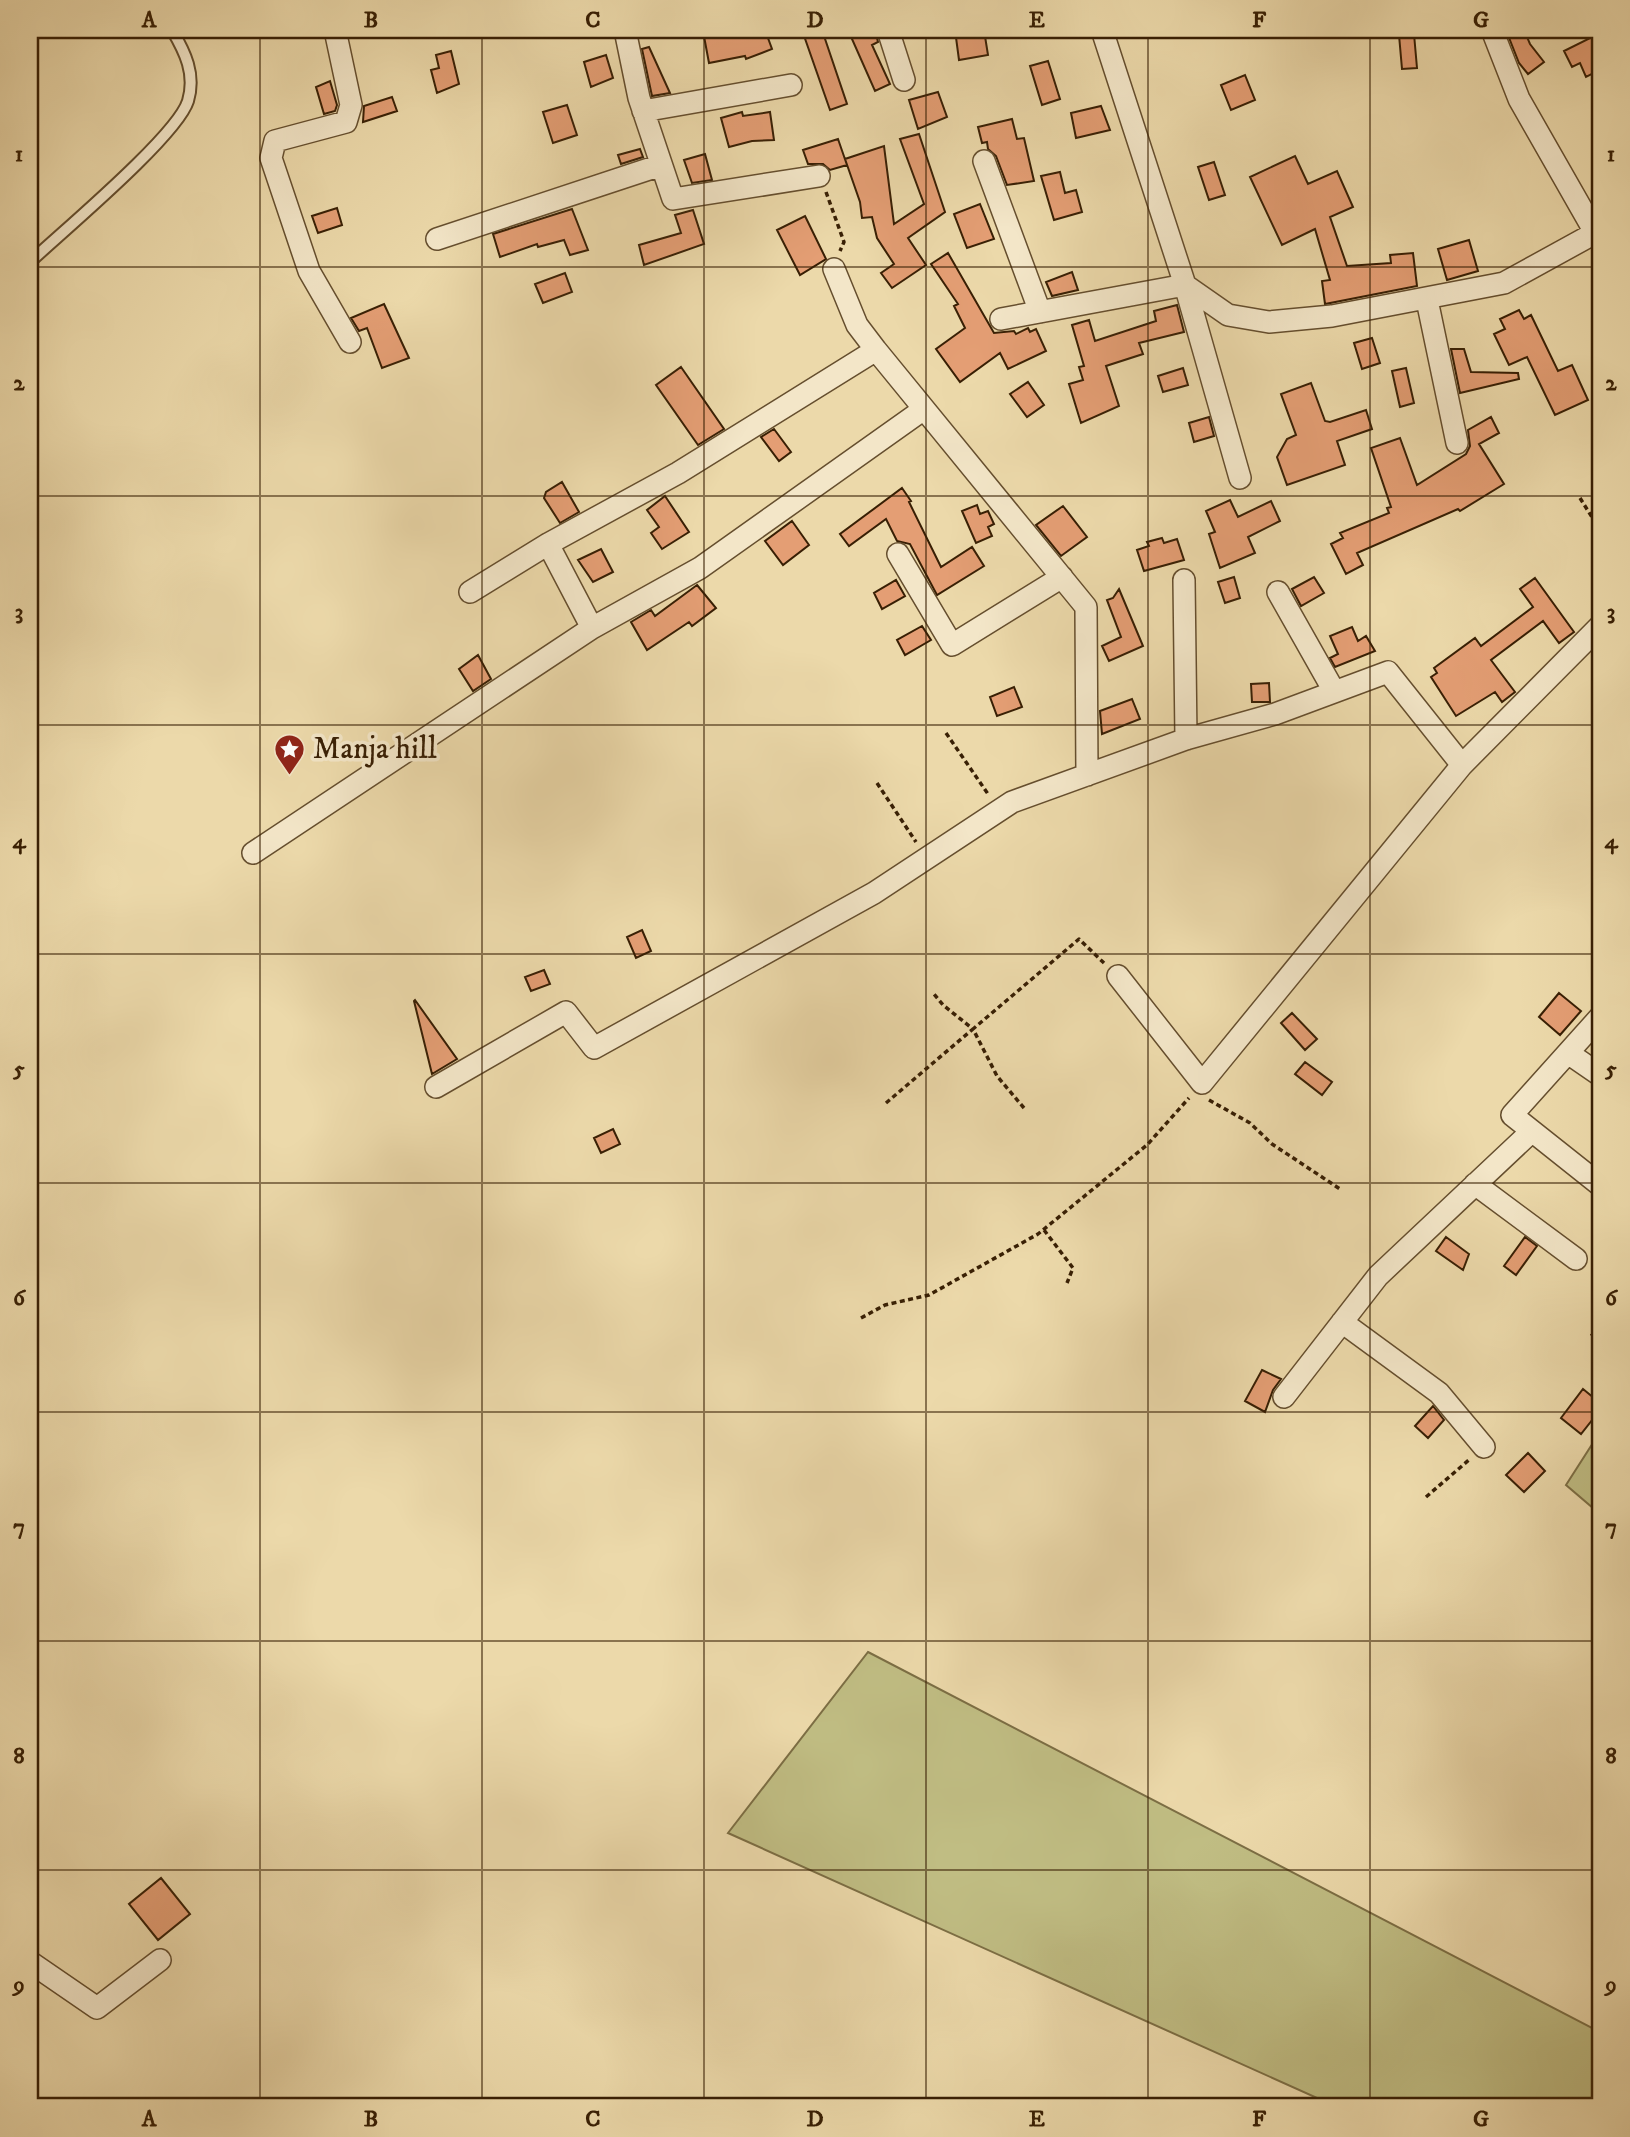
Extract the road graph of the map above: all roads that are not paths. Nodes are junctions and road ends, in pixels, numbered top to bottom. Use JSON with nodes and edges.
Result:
{"nodes":[{"id":1,"x":172,"y":30,"type":"edge"},
{"id":2,"x":335,"y":30,"type":"edge"},
{"id":3,"x":625,"y":30,"type":"edge"},
{"id":4,"x":888,"y":30,"type":"edge"},
{"id":5,"x":1102,"y":30,"type":"edge"},
{"id":6,"x":1492,"y":30,"type":"edge"},
{"id":7,"x":904,"y":80,"type":"dead end"},
{"id":8,"x":792,"y":85,"type":"dead end"},
{"id":9,"x":643,"y":111,"type":"junction"},
{"id":10,"x":984,"y":160,"type":"dead end"},
{"id":11,"x":661,"y":165,"type":"junction"},
{"id":12,"x":819,"y":176,"type":"road end"},
{"id":13,"x":1598,"y":237,"type":"edge"},
{"id":14,"x":437,"y":239,"type":"dead end"},
{"id":15,"x":30,"y":262,"type":"edge"},
{"id":16,"x":834,"y":269,"type":"road end"},
{"id":17,"x":1185,"y":285,"type":"junction"},
{"id":18,"x":1427,"y":300,"type":"junction"},
{"id":19,"x":1040,"y":312,"type":"junction"},
{"id":20,"x":1001,"y":319,"type":"dead end"},
{"id":21,"x":350,"y":342,"type":"dead end"},
{"id":22,"x":876,"y":350,"type":"junction"},
{"id":23,"x":924,"y":409,"type":"junction"},
{"id":24,"x":1457,"y":443,"type":"dead end"},
{"id":25,"x":1240,"y":478,"type":"dead end"},
{"id":26,"x":548,"y":544,"type":"junction"},
{"id":27,"x":898,"y":554,"type":"dead end"},
{"id":28,"x":1062,"y":577,"type":"junction"},
{"id":29,"x":1184,"y":580,"type":"dead end"},
{"id":30,"x":470,"y":592,"type":"dead end"},
{"id":31,"x":1278,"y":592,"type":"dead end"},
{"id":32,"x":1600,"y":626,"type":"edge"},
{"id":33,"x":592,"y":628,"type":"junction"},
{"id":34,"x":1334,"y":691,"type":"junction"},
{"id":35,"x":1186,"y":738,"type":"junction"},
{"id":36,"x":1462,"y":765,"type":"junction"},
{"id":37,"x":1087,"y":775,"type":"junction"},
{"id":38,"x":253,"y":853,"type":"dead end"},
{"id":39,"x":1118,"y":976,"type":"road end"},
{"id":40,"x":1600,"y":1017,"type":"edge"},
{"id":41,"x":1568,"y":1053,"type":"junction"},
{"id":42,"x":1600,"y":1076,"type":"edge"},
{"id":43,"x":436,"y":1087,"type":"dead end"},
{"id":44,"x":1532,"y":1131,"type":"junction"},
{"id":45,"x":1475,"y":1184,"type":"junction"},
{"id":46,"x":1600,"y":1185,"type":"edge"},
{"id":47,"x":1576,"y":1258,"type":"dead end"},
{"id":48,"x":1342,"y":1322,"type":"junction"},
{"id":49,"x":1284,"y":1396,"type":"dead end"},
{"id":50,"x":1484,"y":1447,"type":"road end"},
{"id":51,"x":160,"y":1960,"type":"dead end"},
{"id":52,"x":30,"y":1962,"type":"edge"}],
"edges":[{"from":1,"to":15,"type":"lane"},
{"from":2,"to":21,"type":"street"},
{"from":3,"to":9,"type":"street"},
{"from":4,"to":7,"type":"street"},
{"from":5,"to":17,"type":"street"},
{"from":6,"to":13,"type":"street"},
{"from":8,"to":9,"type":"street"},
{"from":9,"to":11,"type":"street"},
{"from":10,"to":19,"type":"street"},
{"from":11,"to":12,"type":"street"},
{"from":11,"to":14,"type":"street"},
{"from":13,"to":18,"type":"street"},
{"from":16,"to":22,"type":"street"},
{"from":17,"to":18,"type":"street"},
{"from":17,"to":19,"type":"street"},
{"from":17,"to":25,"type":"street"},
{"from":18,"to":24,"type":"street"},
{"from":19,"to":20,"type":"street"},
{"from":22,"to":23,"type":"street"},
{"from":22,"to":26,"type":"street"},
{"from":23,"to":28,"type":"street"},
{"from":23,"to":33,"type":"street"},
{"from":26,"to":30,"type":"street"},
{"from":26,"to":33,"type":"street"},
{"from":27,"to":28,"type":"street"},
{"from":28,"to":37,"type":"street"},
{"from":29,"to":35,"type":"street"},
{"from":31,"to":34,"type":"street"},
{"from":32,"to":36,"type":"street"},
{"from":33,"to":38,"type":"street"},
{"from":34,"to":35,"type":"street"},
{"from":34,"to":36,"type":"street"},
{"from":35,"to":37,"type":"street"},
{"from":36,"to":39,"type":"street"},
{"from":37,"to":43,"type":"street"},
{"from":40,"to":41,"type":"street"},
{"from":41,"to":42,"type":"street"},
{"from":41,"to":44,"type":"street"},
{"from":44,"to":45,"type":"street"},
{"from":44,"to":46,"type":"street"},
{"from":45,"to":47,"type":"street"},
{"from":45,"to":48,"type":"street"},
{"from":48,"to":49,"type":"street"},
{"from":48,"to":50,"type":"street"},
{"from":51,"to":52,"type":"street"}]}
